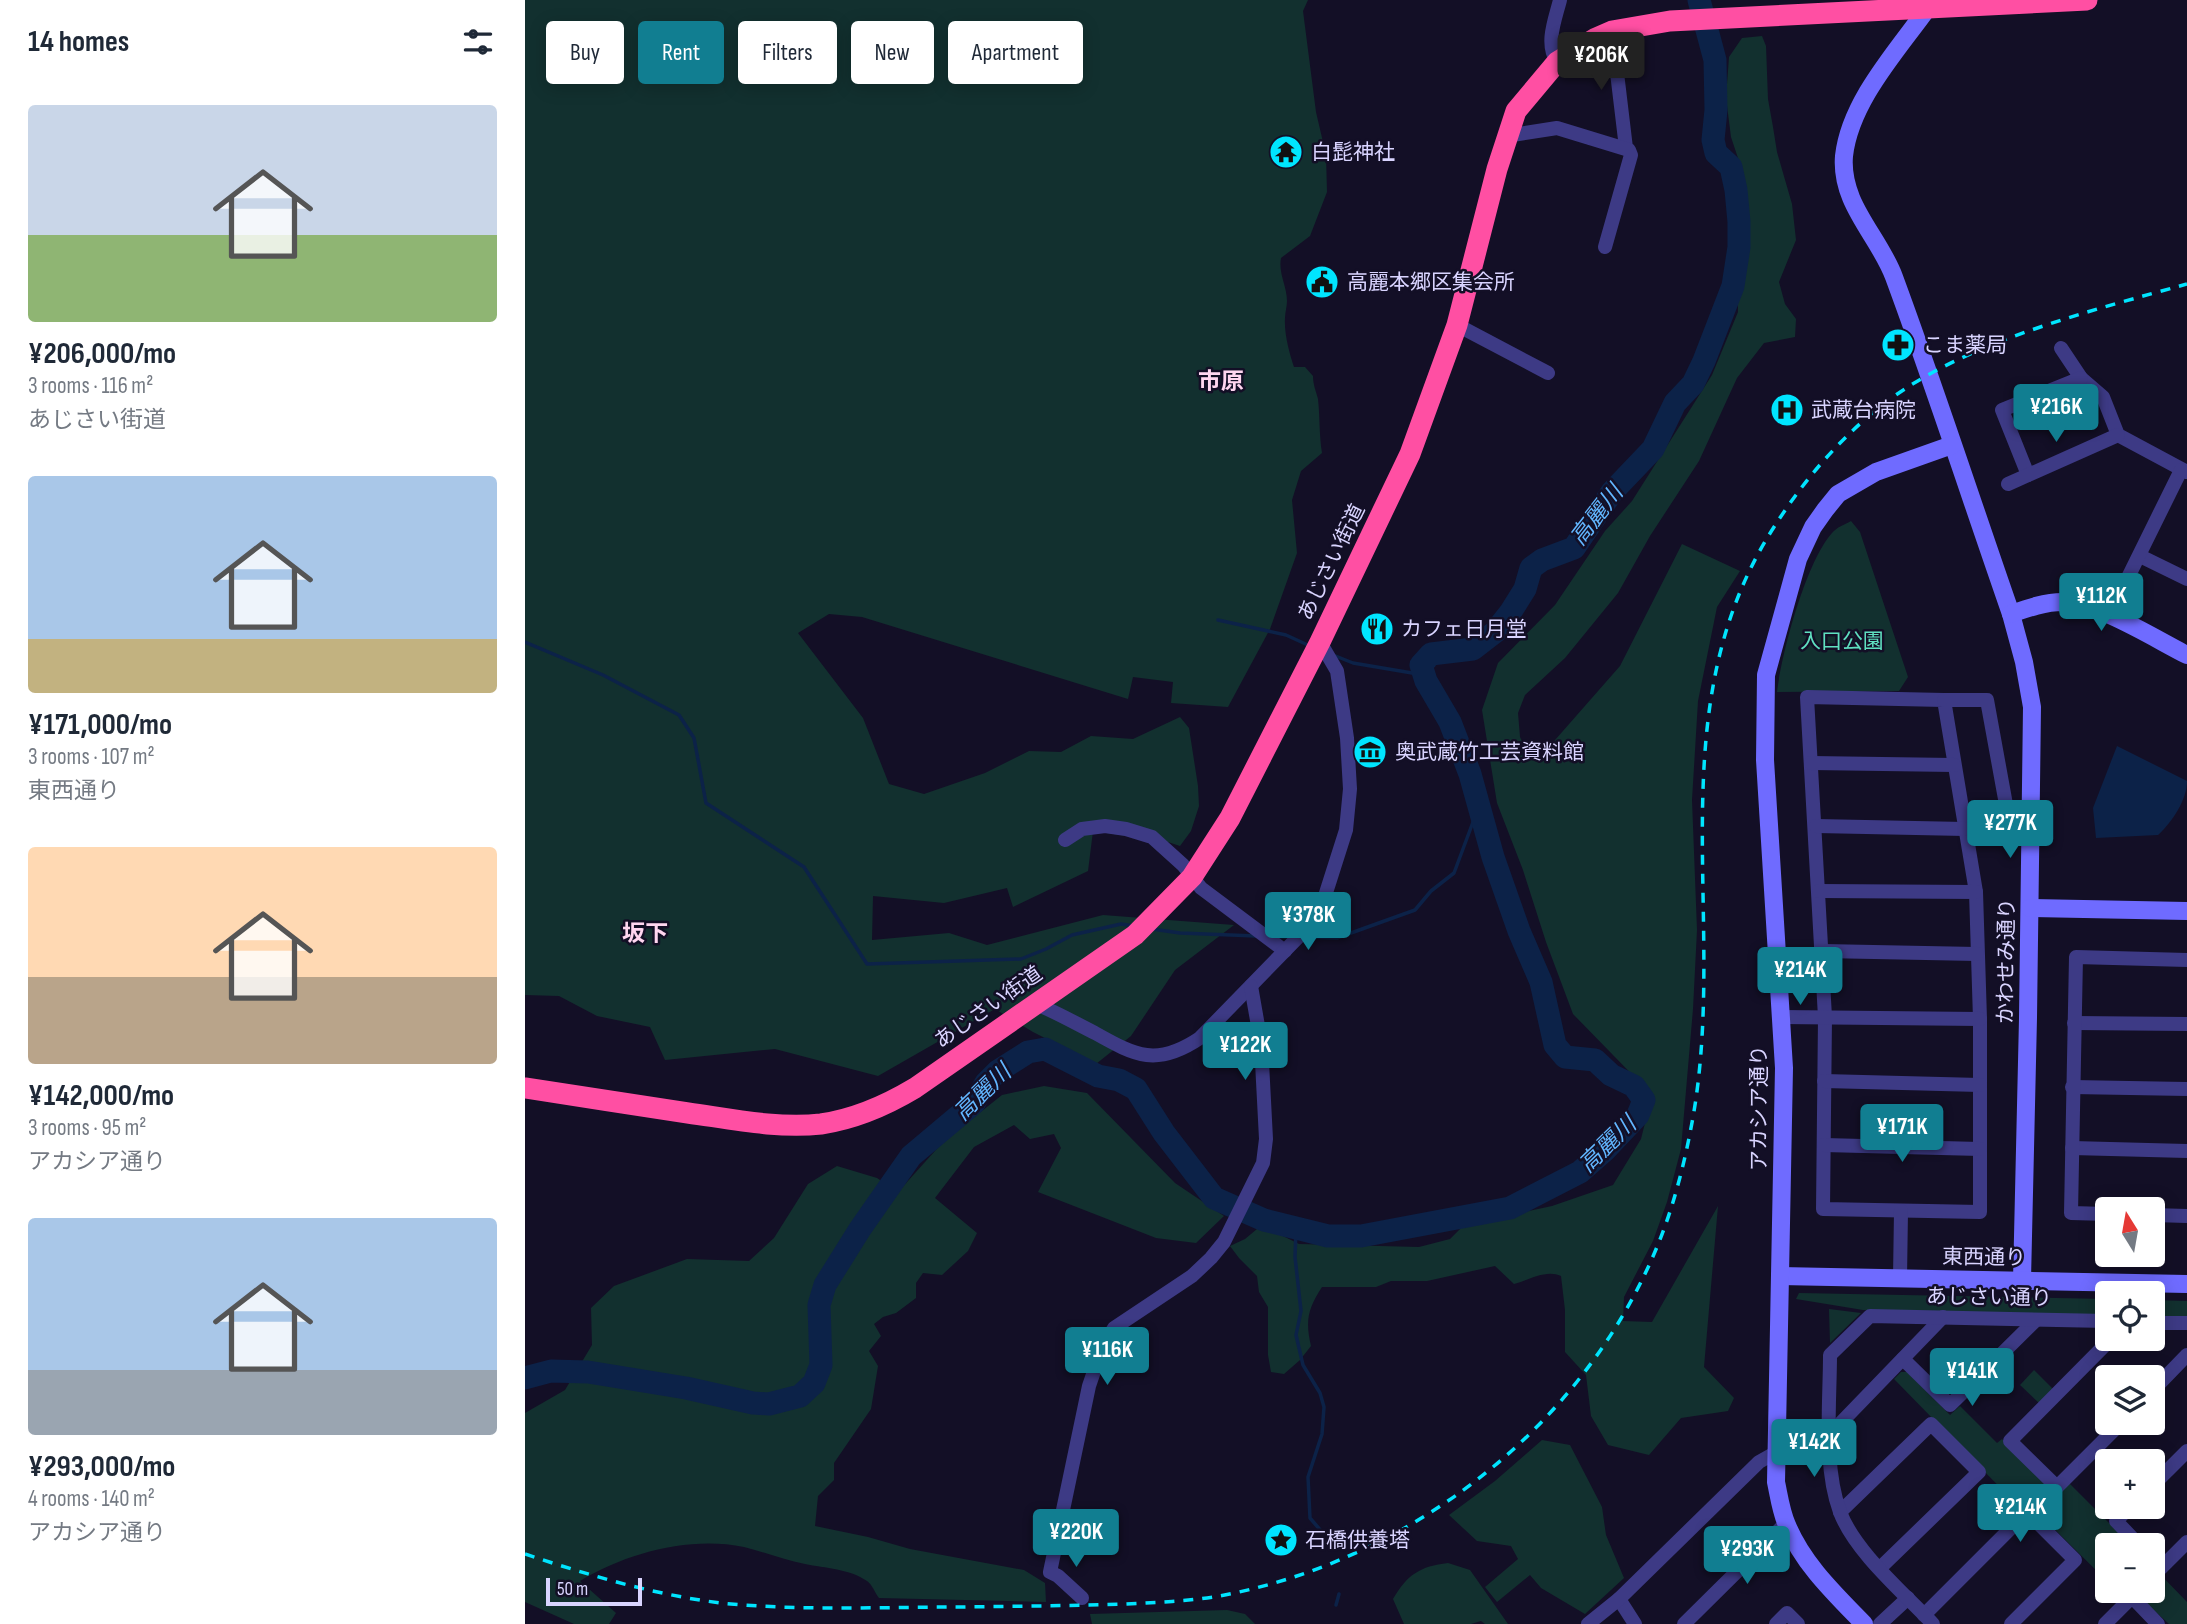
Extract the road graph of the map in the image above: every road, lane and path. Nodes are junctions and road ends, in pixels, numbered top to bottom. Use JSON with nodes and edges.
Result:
{"nodes":[{"id":1,"x":1560,"y":0,"type":"edge"},
{"id":2,"x":2087,"y":0,"type":"edge"},
{"id":3,"x":1927,"y":9,"type":"junction"},
{"id":4,"x":1612,"y":31,"type":"junction"},
{"id":5,"x":1557,"y":62,"type":"junction"},
{"id":6,"x":1506,"y":136,"type":"junction"},
{"id":7,"x":1626,"y":149,"type":"junction"},
{"id":8,"x":1605,"y":247,"type":"dead end"},
{"id":9,"x":1457,"y":325,"type":"junction"},
{"id":10,"x":2061,"y":348,"type":"dead end"},
{"id":11,"x":1548,"y":373,"type":"dead end"},
{"id":12,"x":2081,"y":378,"type":"junction"},
{"id":13,"x":2118,"y":435,"type":"junction"},
{"id":14,"x":1952,"y":445,"type":"junction"},
{"id":15,"x":2184,"y":471,"type":"edge"},
{"id":16,"x":2028,"y":475,"type":"junction"},
{"id":17,"x":2008,"y":484,"type":"dead end"},
{"id":18,"x":2140,"y":556,"type":"junction"},
{"id":19,"x":2187,"y":579,"type":"edge"},
{"id":20,"x":2011,"y":614,"type":"junction"},
{"id":21,"x":2109,"y":616,"type":"junction"},
{"id":22,"x":1317,"y":646,"type":"junction"},
{"id":23,"x":2187,"y":655,"type":"edge"},
{"id":24,"x":1944,"y":700,"type":"junction"},
{"id":25,"x":1811,"y":763,"type":"junction"},
{"id":26,"x":1954,"y":765,"type":"junction"},
{"id":27,"x":1816,"y":826,"type":"junction"},
{"id":28,"x":2029,"y":826,"type":"junction"},
{"id":29,"x":1965,"y":829,"type":"junction"},
{"id":30,"x":1065,"y":840,"type":"dead end"},
{"id":31,"x":1192,"y":877,"type":"junction"},
{"id":32,"x":1819,"y":891,"type":"junction"},
{"id":33,"x":1976,"y":892,"type":"junction"},
{"id":34,"x":2030,"y":908,"type":"junction"},
{"id":35,"x":2187,"y":911,"type":"edge"},
{"id":36,"x":1285,"y":951,"type":"junction"},
{"id":37,"x":1822,"y":951,"type":"junction"},
{"id":38,"x":1977,"y":954,"type":"junction"},
{"id":39,"x":2187,"y":960,"type":"edge"},
{"id":40,"x":1251,"y":986,"type":"junction"},
{"id":41,"x":1036,"y":1004,"type":"junction"},
{"id":42,"x":1781,"y":1017,"type":"junction"},
{"id":43,"x":1825,"y":1017,"type":"junction"},
{"id":44,"x":1980,"y":1019,"type":"junction"},
{"id":45,"x":2074,"y":1023,"type":"junction"},
{"id":46,"x":2187,"y":1024,"type":"edge"},
{"id":47,"x":1824,"y":1081,"type":"junction"},
{"id":48,"x":1980,"y":1085,"type":"junction"},
{"id":49,"x":2073,"y":1087,"type":"junction"},
{"id":50,"x":525,"y":1088,"type":"edge"},
{"id":51,"x":2187,"y":1089,"type":"edge"},
{"id":52,"x":1824,"y":1145,"type":"junction"},
{"id":53,"x":2072,"y":1148,"type":"junction"},
{"id":54,"x":1980,"y":1149,"type":"junction"},
{"id":55,"x":2187,"y":1151,"type":"edge"},
{"id":56,"x":1901,"y":1211,"type":"junction"},
{"id":57,"x":2095,"y":1214,"type":"edge"},
{"id":58,"x":2165,"y":1215,"type":"edge"},
{"id":59,"x":2187,"y":1216,"type":"edge"},
{"id":60,"x":1780,"y":1276,"type":"junction"},
{"id":61,"x":1901,"y":1278,"type":"junction"},
{"id":62,"x":2022,"y":1280,"type":"junction"},
{"id":63,"x":2187,"y":1284,"type":"edge"},
{"id":64,"x":1943,"y":1317,"type":"junction"},
{"id":65,"x":2036,"y":1320,"type":"junction"},
{"id":66,"x":2095,"y":1321,"type":"edge"},
{"id":67,"x":2165,"y":1323,"type":"edge"},
{"id":68,"x":2187,"y":1324,"type":"edge"},
{"id":69,"x":2099,"y":1351,"type":"edge"},
{"id":70,"x":2187,"y":1356,"type":"edge"},
{"id":71,"x":1903,"y":1359,"type":"junction"},
{"id":72,"x":2165,"y":1378,"type":"edge"},
{"id":73,"x":1830,"y":1434,"type":"junction"},
{"id":74,"x":2108,"y":1435,"type":"edge"},
{"id":75,"x":2187,"y":1451,"type":"edge"},
{"id":76,"x":1775,"y":1453,"type":"junction"},
{"id":77,"x":2165,"y":1473,"type":"edge"},
{"id":78,"x":1840,"y":1512,"type":"junction"},
{"id":79,"x":2118,"y":1519,"type":"edge"},
{"id":80,"x":1786,"y":1523,"type":"junction"},
{"id":81,"x":2128,"y":1533,"type":"edge"},
{"id":82,"x":2187,"y":1542,"type":"edge"},
{"id":83,"x":2165,"y":1564,"type":"edge"},
{"id":84,"x":1880,"y":1568,"type":"junction"},
{"id":85,"x":1082,"y":1598,"type":"dead end"},
{"id":86,"x":1908,"y":1598,"type":"junction"},
{"id":87,"x":1619,"y":1599,"type":"junction"},
{"id":88,"x":1929,"y":1619,"type":"edge"},
{"id":89,"x":1588,"y":1624,"type":"edge"},
{"id":90,"x":1635,"y":1624,"type":"edge"},
{"id":91,"x":1684,"y":1624,"type":"edge"},
{"id":92,"x":1776,"y":1624,"type":"edge"},
{"id":93,"x":1798,"y":1624,"type":"edge"},
{"id":94,"x":1864,"y":1624,"type":"edge"},
{"id":95,"x":1880,"y":1624,"type":"edge"},
{"id":96,"x":2011,"y":1624,"type":"edge"},
{"id":97,"x":2105,"y":1624,"type":"edge"},
{"id":98,"x":2158,"y":1624,"type":"edge"}],
"edges":[{"from":1,"to":5,"type":"street"},
{"from":2,"to":3,"type":"highway","name":"あじさい街道"},
{"from":3,"to":4,"type":"highway","name":"あじさい街道"},
{"from":3,"to":14,"type":"street","name":"かわせみ通り"},
{"from":4,"to":5,"type":"highway","name":"あじさい街道"},
{"from":4,"to":7,"type":"street"},
{"from":5,"to":6,"type":"highway","name":"あじさい街道"},
{"from":6,"to":7,"type":"street"},
{"from":6,"to":9,"type":"highway","name":"あじさい街道"},
{"from":7,"to":8,"type":"street"},
{"from":9,"to":11,"type":"street"},
{"from":9,"to":22,"type":"highway","name":"あじさい街道"},
{"from":10,"to":12,"type":"street"},
{"from":12,"to":13,"type":"street"},
{"from":12,"to":16,"type":"street"},
{"from":13,"to":15,"type":"street"},
{"from":13,"to":16,"type":"street"},
{"from":14,"to":20,"type":"street","name":"かわせみ通り"},
{"from":14,"to":42,"type":"street","name":"アカシア通り"},
{"from":15,"to":18,"type":"street"},
{"from":16,"to":17,"type":"street"},
{"from":18,"to":19,"type":"street"},
{"from":18,"to":21,"type":"street"},
{"from":20,"to":21,"type":"street"},
{"from":20,"to":28,"type":"street","name":"かわせみ通り"},
{"from":21,"to":23,"type":"street"},
{"from":22,"to":31,"type":"highway","name":"あじさい街道"},
{"from":22,"to":36,"type":"street"},
{"from":24,"to":25,"type":"street"},
{"from":24,"to":26,"type":"street"},
{"from":24,"to":28,"type":"street"},
{"from":25,"to":26,"type":"street"},
{"from":25,"to":27,"type":"street"},
{"from":26,"to":29,"type":"street"},
{"from":27,"to":29,"type":"street"},
{"from":27,"to":32,"type":"street"},
{"from":28,"to":34,"type":"street","name":"かわせみ通り"},
{"from":29,"to":33,"type":"street"},
{"from":30,"to":31,"type":"street"},
{"from":31,"to":36,"type":"street"},
{"from":31,"to":41,"type":"highway","name":"あじさい街道"},
{"from":32,"to":33,"type":"street"},
{"from":32,"to":37,"type":"street"},
{"from":33,"to":38,"type":"street"},
{"from":34,"to":35,"type":"street"},
{"from":34,"to":62,"type":"street","name":"かわせみ通り"},
{"from":36,"to":40,"type":"street"},
{"from":37,"to":38,"type":"street"},
{"from":37,"to":43,"type":"street"},
{"from":38,"to":44,"type":"street"},
{"from":39,"to":45,"type":"street"},
{"from":40,"to":41,"type":"street"},
{"from":40,"to":85,"type":"street"},
{"from":41,"to":50,"type":"highway","name":"あじさい街道"},
{"from":42,"to":43,"type":"street"},
{"from":42,"to":60,"type":"street","name":"アカシア通り"},
{"from":43,"to":44,"type":"street"},
{"from":43,"to":47,"type":"street"},
{"from":44,"to":48,"type":"street"},
{"from":45,"to":46,"type":"street"},
{"from":45,"to":49,"type":"street"},
{"from":47,"to":48,"type":"street"},
{"from":47,"to":52,"type":"street"},
{"from":48,"to":54,"type":"street"},
{"from":49,"to":51,"type":"street"},
{"from":49,"to":53,"type":"street"},
{"from":52,"to":54,"type":"street"},
{"from":52,"to":56,"type":"street"},
{"from":53,"to":55,"type":"street"},
{"from":53,"to":57,"type":"street"},
{"from":54,"to":56,"type":"street"},
{"from":56,"to":61,"type":"street"},
{"from":58,"to":59,"type":"street"},
{"from":60,"to":61,"type":"street","name":"東西通り"},
{"from":60,"to":76,"type":"street","name":"アカシア通り"},
{"from":61,"to":62,"type":"street","name":"東西通り"},
{"from":62,"to":63,"type":"street","name":"東西通り"},
{"from":64,"to":65,"type":"street","name":"あじさい通り"},
{"from":64,"to":71,"type":"street"},
{"from":64,"to":73,"type":"street","name":"あじさい通り"},
{"from":65,"to":66,"type":"street","name":"あじさい通り"},
{"from":65,"to":71,"type":"street"},
{"from":67,"to":68,"type":"street"},
{"from":69,"to":74,"type":"street"},
{"from":70,"to":72,"type":"street"},
{"from":71,"to":73,"type":"street"},
{"from":73,"to":78,"type":"street"},
{"from":75,"to":77,"type":"street"},
{"from":76,"to":80,"type":"street","name":"アカシア通り"},
{"from":76,"to":87,"type":"street"},
{"from":78,"to":84,"type":"street"},
{"from":78,"to":84,"type":"street"},
{"from":79,"to":81,"type":"street"},
{"from":80,"to":91,"type":"street"},
{"from":80,"to":94,"type":"street","name":"アカシア通り"},
{"from":82,"to":83,"type":"street"},
{"from":84,"to":86,"type":"street"},
{"from":86,"to":88,"type":"street"},
{"from":86,"to":95,"type":"street"},
{"from":87,"to":89,"type":"street"},
{"from":87,"to":90,"type":"street"},
{"from":88,"to":96,"type":"street"},
{"from":92,"to":93,"type":"street"},
{"from":97,"to":98,"type":"street"}]}
